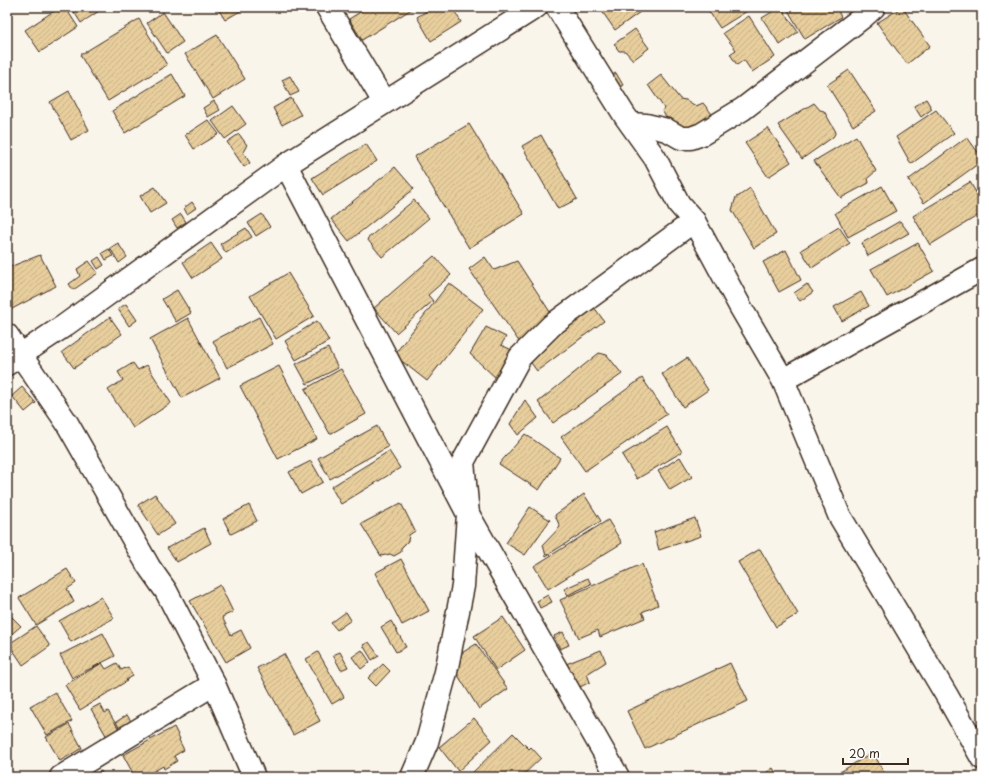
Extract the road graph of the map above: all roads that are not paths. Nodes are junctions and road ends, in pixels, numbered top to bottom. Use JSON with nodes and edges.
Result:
{"nodes":[{"id":1,"x":327,"y":7,"type":"edge"},
{"id":2,"x":536,"y":7,"type":"edge"},
{"id":3,"x":557,"y":7,"type":"edge"},
{"id":4,"x":874,"y":7,"type":"edge"},
{"id":5,"x":384,"y":102,"type":"junction"},
{"id":6,"x":631,"y":124,"type":"junction"},
{"id":7,"x":286,"y":165,"type":"junction"},
{"id":8,"x":694,"y":221,"type":"junction"},
{"id":9,"x":982,"y":268,"type":"edge"},
{"id":10,"x":7,"y":335,"type":"edge"},
{"id":11,"x":14,"y":359,"type":"edge"},
{"id":12,"x":783,"y":380,"type":"junction"},
{"id":13,"x":468,"y":514,"type":"junction"},
{"id":14,"x":214,"y":684,"type":"junction"},
{"id":15,"x":982,"y":758,"type":"edge"},
{"id":16,"x":60,"y":777,"type":"edge"},
{"id":17,"x":254,"y":777,"type":"edge"},
{"id":18,"x":412,"y":777,"type":"edge"},
{"id":19,"x":618,"y":777,"type":"edge"}],
"edges":[{"from":1,"to":5,"type":"street"},
{"from":2,"to":5,"type":"street"},
{"from":3,"to":6,"type":"street"},
{"from":4,"to":6,"type":"street"},
{"from":5,"to":7,"type":"street"},
{"from":6,"to":8,"type":"street"},
{"from":7,"to":11,"type":"street"},
{"from":7,"to":13,"type":"street"},
{"from":8,"to":12,"type":"street"},
{"from":8,"to":13,"type":"street"},
{"from":9,"to":12,"type":"street"},
{"from":10,"to":11,"type":"street"},
{"from":11,"to":14,"type":"street"},
{"from":12,"to":15,"type":"street"},
{"from":13,"to":18,"type":"street"},
{"from":13,"to":19,"type":"street"},
{"from":14,"to":16,"type":"street"},
{"from":14,"to":17,"type":"street"}]}
